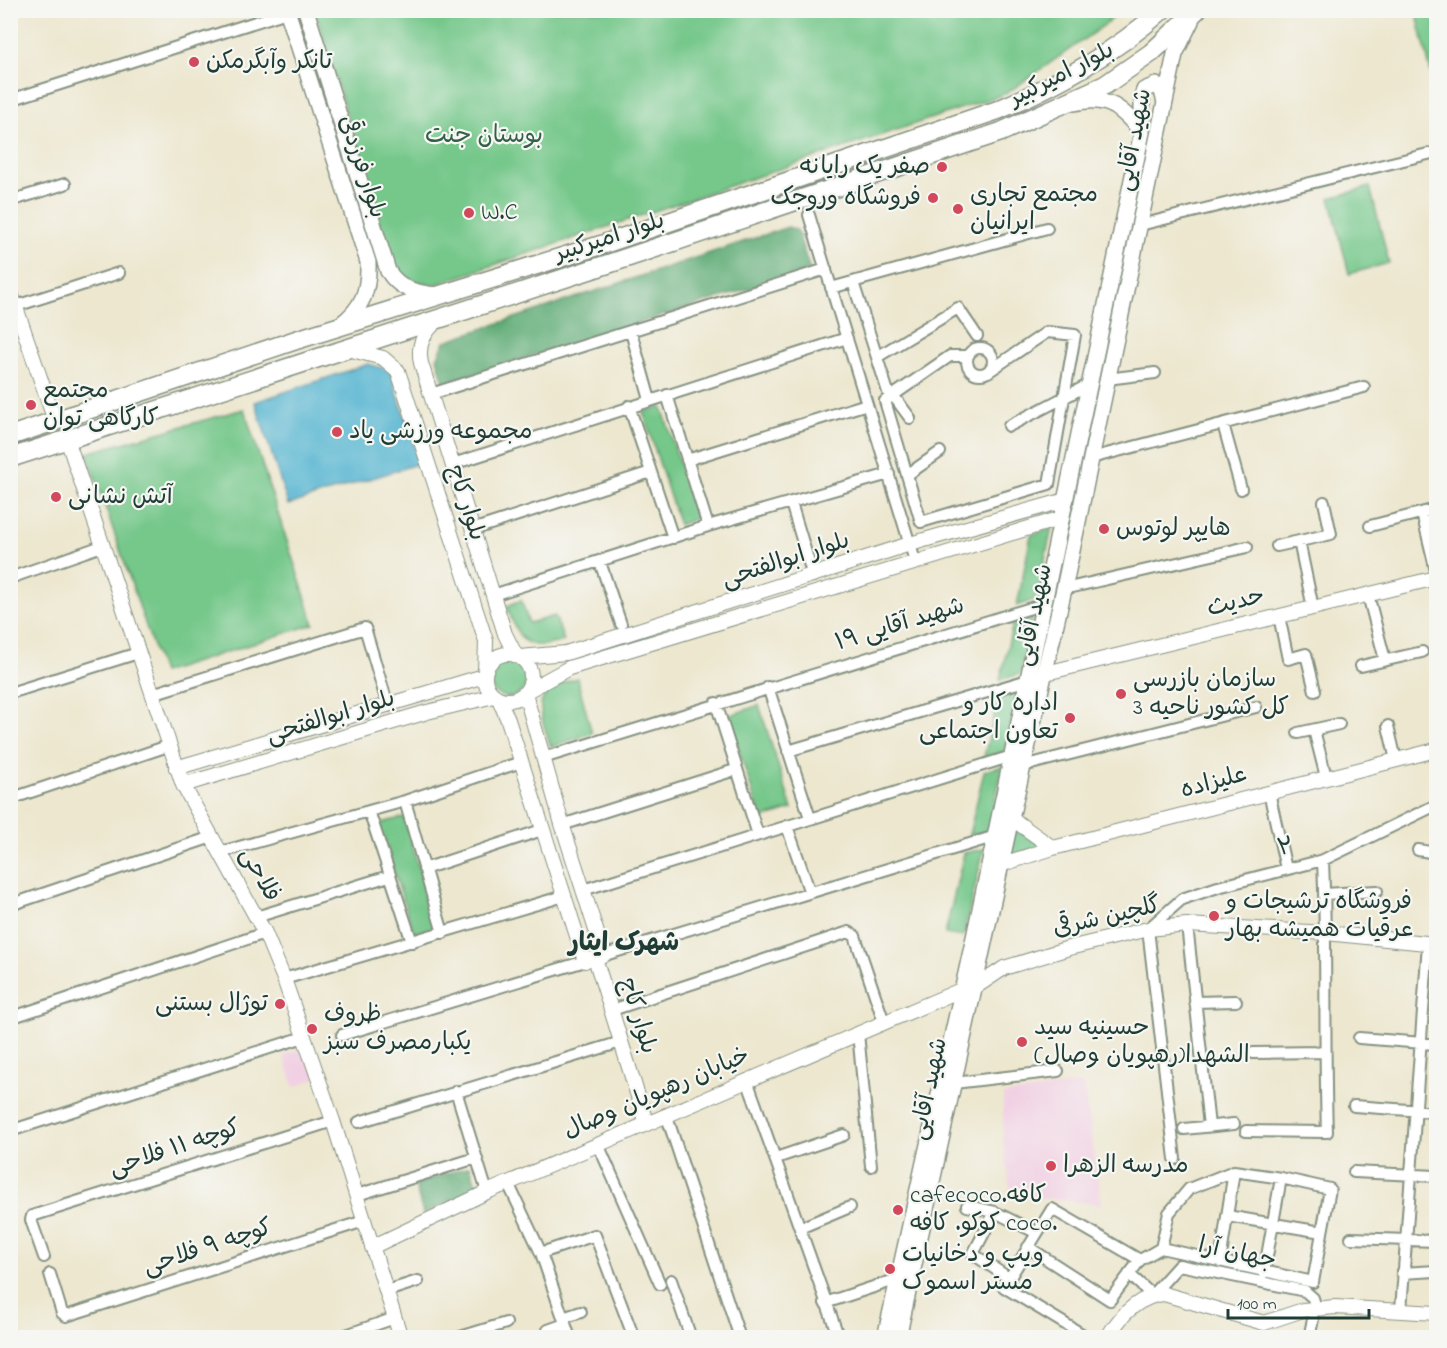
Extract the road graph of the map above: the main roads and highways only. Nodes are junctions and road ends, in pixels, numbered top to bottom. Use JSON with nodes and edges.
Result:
{"nodes":[{"id":1,"x":306,"y":10,"type":"edge"},
{"id":2,"x":1162,"y":10,"type":"edge"},
{"id":3,"x":1198,"y":10,"type":"edge"},
{"id":4,"x":287,"y":11,"type":"edge"},
{"id":5,"x":1165,"y":102,"type":"junction"},
{"id":6,"x":1063,"y":106,"type":"junction"},
{"id":7,"x":1142,"y":132,"type":"junction"},
{"id":8,"x":770,"y":188,"type":"junction"},
{"id":9,"x":776,"y":209,"type":"junction"},
{"id":10,"x":383,"y":256,"type":"junction"},
{"id":11,"x":368,"y":262,"type":"junction"},
{"id":12,"x":438,"y":295,"type":"junction"},
{"id":13,"x":335,"y":328,"type":"junction"},
{"id":14,"x":10,"y":436,"type":"edge"},
{"id":15,"x":10,"y":458,"type":"edge"},
{"id":16,"x":1018,"y":761,"type":"junction"},
{"id":17,"x":969,"y":989,"type":"junction"},
{"id":18,"x":923,"y":1200,"type":"junction"},
{"id":19,"x":885,"y":1338,"type":"edge"},
{"id":20,"x":898,"y":1338,"type":"edge"}],
"edges":[{"from":1,"to":10,"type":"main road","name":"بلوار فرزدقی"},
{"from":2,"to":8,"type":"main road","name":"بلوار امیرکبیر"},
{"from":3,"to":5,"type":"main road","name":"شهید آقایی"},
{"from":3,"to":6,"type":"main road","name":"بلوار امیرکبیر"},
{"from":4,"to":11,"type":"main road","name":"بلوار فرزدقی"},
{"from":5,"to":7,"type":"main road"},
{"from":5,"to":16,"type":"main road","name":"شهید آقایی"},
{"from":6,"to":7,"type":"main road","name":"شهید آقایی"},
{"from":6,"to":9,"type":"main road","name":"بلوار امیرکبیر"},
{"from":7,"to":16,"type":"main road","name":"شهید آقایی"},
{"from":8,"to":9,"type":"main road"},
{"from":8,"to":12,"type":"main road","name":"بلوار امیرکبیر"},
{"from":9,"to":15,"type":"main road","name":"بلوار امیرکبیر"},
{"from":10,"to":11,"type":"main road"},
{"from":10,"to":12,"type":"main road","name":"بلوار فرزدقی"},
{"from":11,"to":13,"type":"main road","name":"بلوار فرزدقی"},
{"from":12,"to":13,"type":"main road","name":"بلوار امیرکبیر"},
{"from":13,"to":14,"type":"main road","name":"بلوار امیرکبیر"},
{"from":16,"to":17,"type":"main road","name":"شهید آقایی"},
{"from":16,"to":17,"type":"main road","name":"شهید آقایی"},
{"from":17,"to":18,"type":"main road","name":"شهید آقایی"},
{"from":17,"to":18,"type":"main road","name":"شهید آقایی"},
{"from":18,"to":19,"type":"main road","name":"شهید آقایی"},
{"from":18,"to":20,"type":"main road","name":"شهید آقایی"}]}
